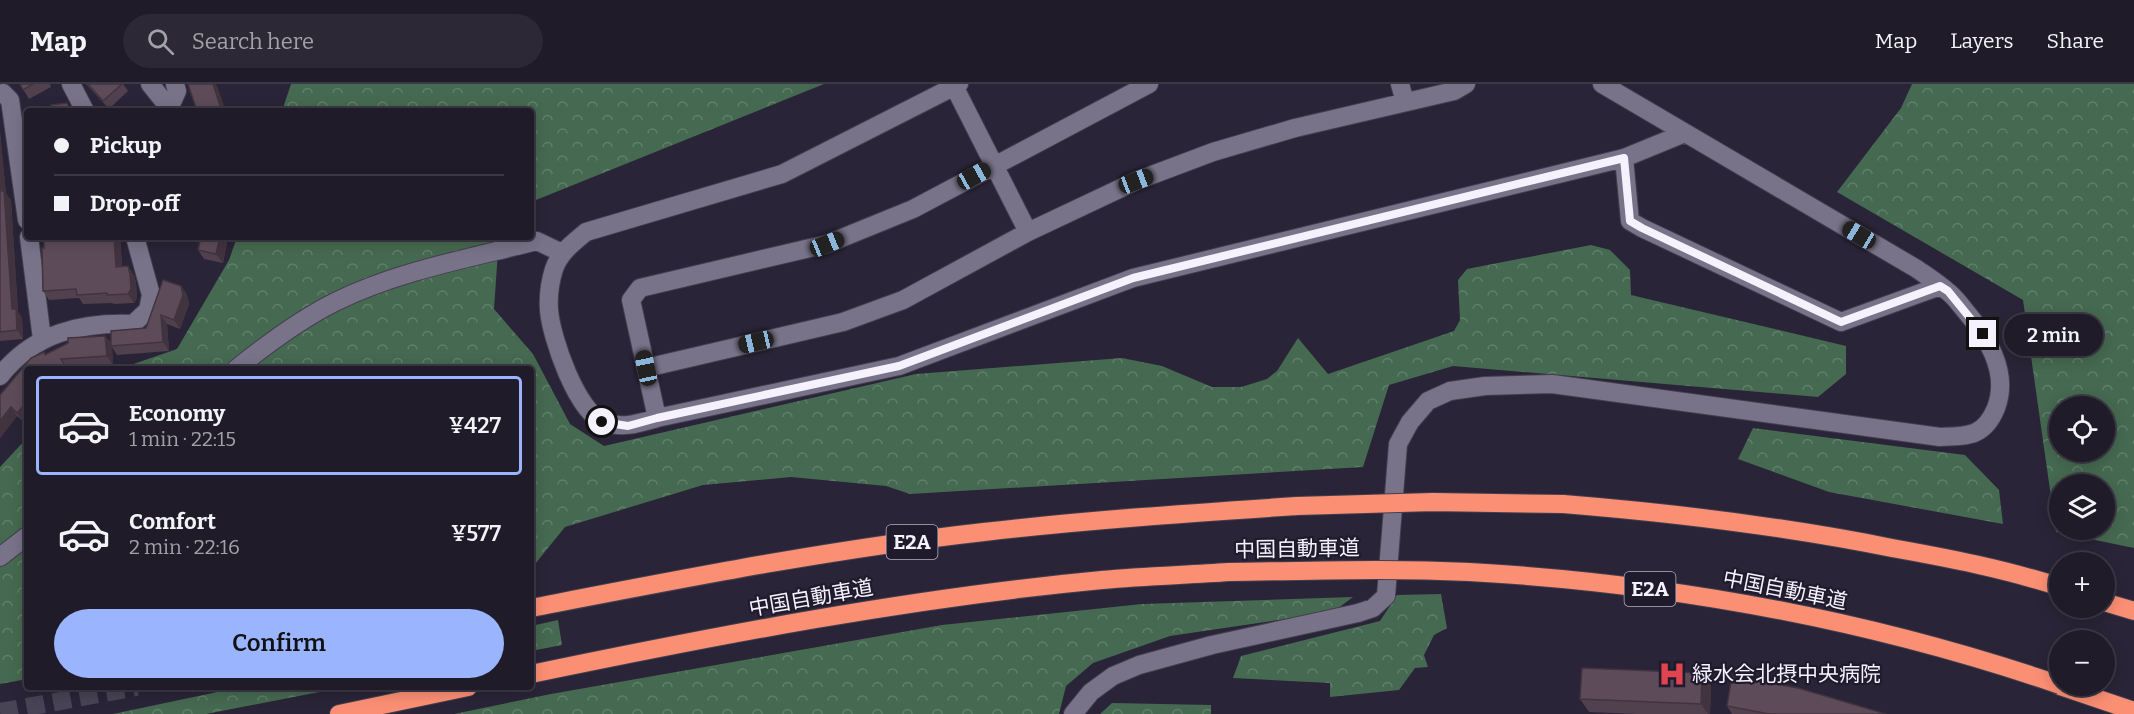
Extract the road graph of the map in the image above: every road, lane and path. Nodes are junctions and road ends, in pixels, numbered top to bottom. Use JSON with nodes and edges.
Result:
{"nodes":[{"id":1,"x":71,"y":84,"type":"edge"},
{"id":2,"x":150,"y":84,"type":"edge"},
{"id":3,"x":175,"y":84,"type":"edge"},
{"id":4,"x":1149,"y":84,"type":"edge"},
{"id":5,"x":1401,"y":84,"type":"edge"},
{"id":6,"x":1466,"y":84,"type":"edge"},
{"id":7,"x":1602,"y":84,"type":"edge"},
{"id":8,"x":956,"y":85,"type":"edge"},
{"id":9,"x":3,"y":90,"type":"edge"},
{"id":10,"x":1405,"y":102,"type":"junction"},
{"id":11,"x":83,"y":108,"type":"edge"},
{"id":12,"x":1685,"y":133,"type":"junction"},
{"id":13,"x":1624,"y":158,"type":"junction"},
{"id":14,"x":994,"y":165,"type":"junction"},
{"id":15,"x":24,"y":199,"type":"edge"},
{"id":16,"x":1028,"y":231,"type":"junction"},
{"id":17,"x":29,"y":240,"type":"edge"},
{"id":18,"x":136,"y":240,"type":"edge"},
{"id":19,"x":562,"y":253,"type":"junction"},
{"id":20,"x":1940,"y":286,"type":"junction"},
{"id":21,"x":42,"y":339,"type":"junction"},
{"id":22,"x":240,"y":366,"type":"edge"},
{"id":23,"x":646,"y":368,"type":"junction"},
{"id":24,"x":0,"y":376,"type":"edge"},
{"id":25,"x":657,"y":418,"type":"junction"},
{"id":26,"x":24,"y":538,"type":"edge"},
{"id":27,"x":0,"y":557,"type":"edge"},
{"id":28,"x":2049,"y":584,"type":"edge"},
{"id":29,"x":2115,"y":605,"type":"edge"},
{"id":30,"x":534,"y":607,"type":"edge"},
{"id":31,"x":2134,"y":611,"type":"edge"},
{"id":32,"x":534,"y":673,"type":"edge"},
{"id":33,"x":2049,"y":682,"type":"edge"},
{"id":34,"x":454,"y":690,"type":"edge"},
{"id":35,"x":2091,"y":696,"type":"edge"},
{"id":36,"x":2134,"y":711,"type":"edge"},
{"id":37,"x":339,"y":714,"type":"edge"},
{"id":38,"x":1073,"y":714,"type":"edge"}],
"edges":[{"from":1,"to":11,"type":"street"},
{"from":2,"to":3,"type":"street"},
{"from":4,"to":14,"type":"street"},
{"from":5,"to":10,"type":"street"},
{"from":6,"to":10,"type":"street"},
{"from":7,"to":12,"type":"street"},
{"from":8,"to":14,"type":"street"},
{"from":8,"to":19,"type":"street"},
{"from":9,"to":15,"type":"street"},
{"from":10,"to":16,"type":"street"},
{"from":12,"to":13,"type":"street"},
{"from":12,"to":20,"type":"street"},
{"from":13,"to":20,"type":"street"},
{"from":13,"to":25,"type":"street"},
{"from":14,"to":16,"type":"street"},
{"from":14,"to":23,"type":"street"},
{"from":16,"to":23,"type":"street"},
{"from":17,"to":21,"type":"street"},
{"from":18,"to":21,"type":"street"},
{"from":19,"to":22,"type":"street"},
{"from":19,"to":25,"type":"street"},
{"from":20,"to":38,"type":"street"},
{"from":21,"to":24,"type":"street"},
{"from":23,"to":25,"type":"street"},
{"from":26,"to":27,"type":"street"},
{"from":28,"to":30,"type":"highway","name":"中国自動車道","number":"E2A","bridge":true},
{"from":29,"to":31,"type":"highway"},
{"from":32,"to":33,"type":"highway","name":"中国自動車道","number":"E2A","bridge":true},
{"from":34,"to":37,"type":"highway"},
{"from":35,"to":36,"type":"highway","name":"中国自動車道","number":"E2A"}]}
